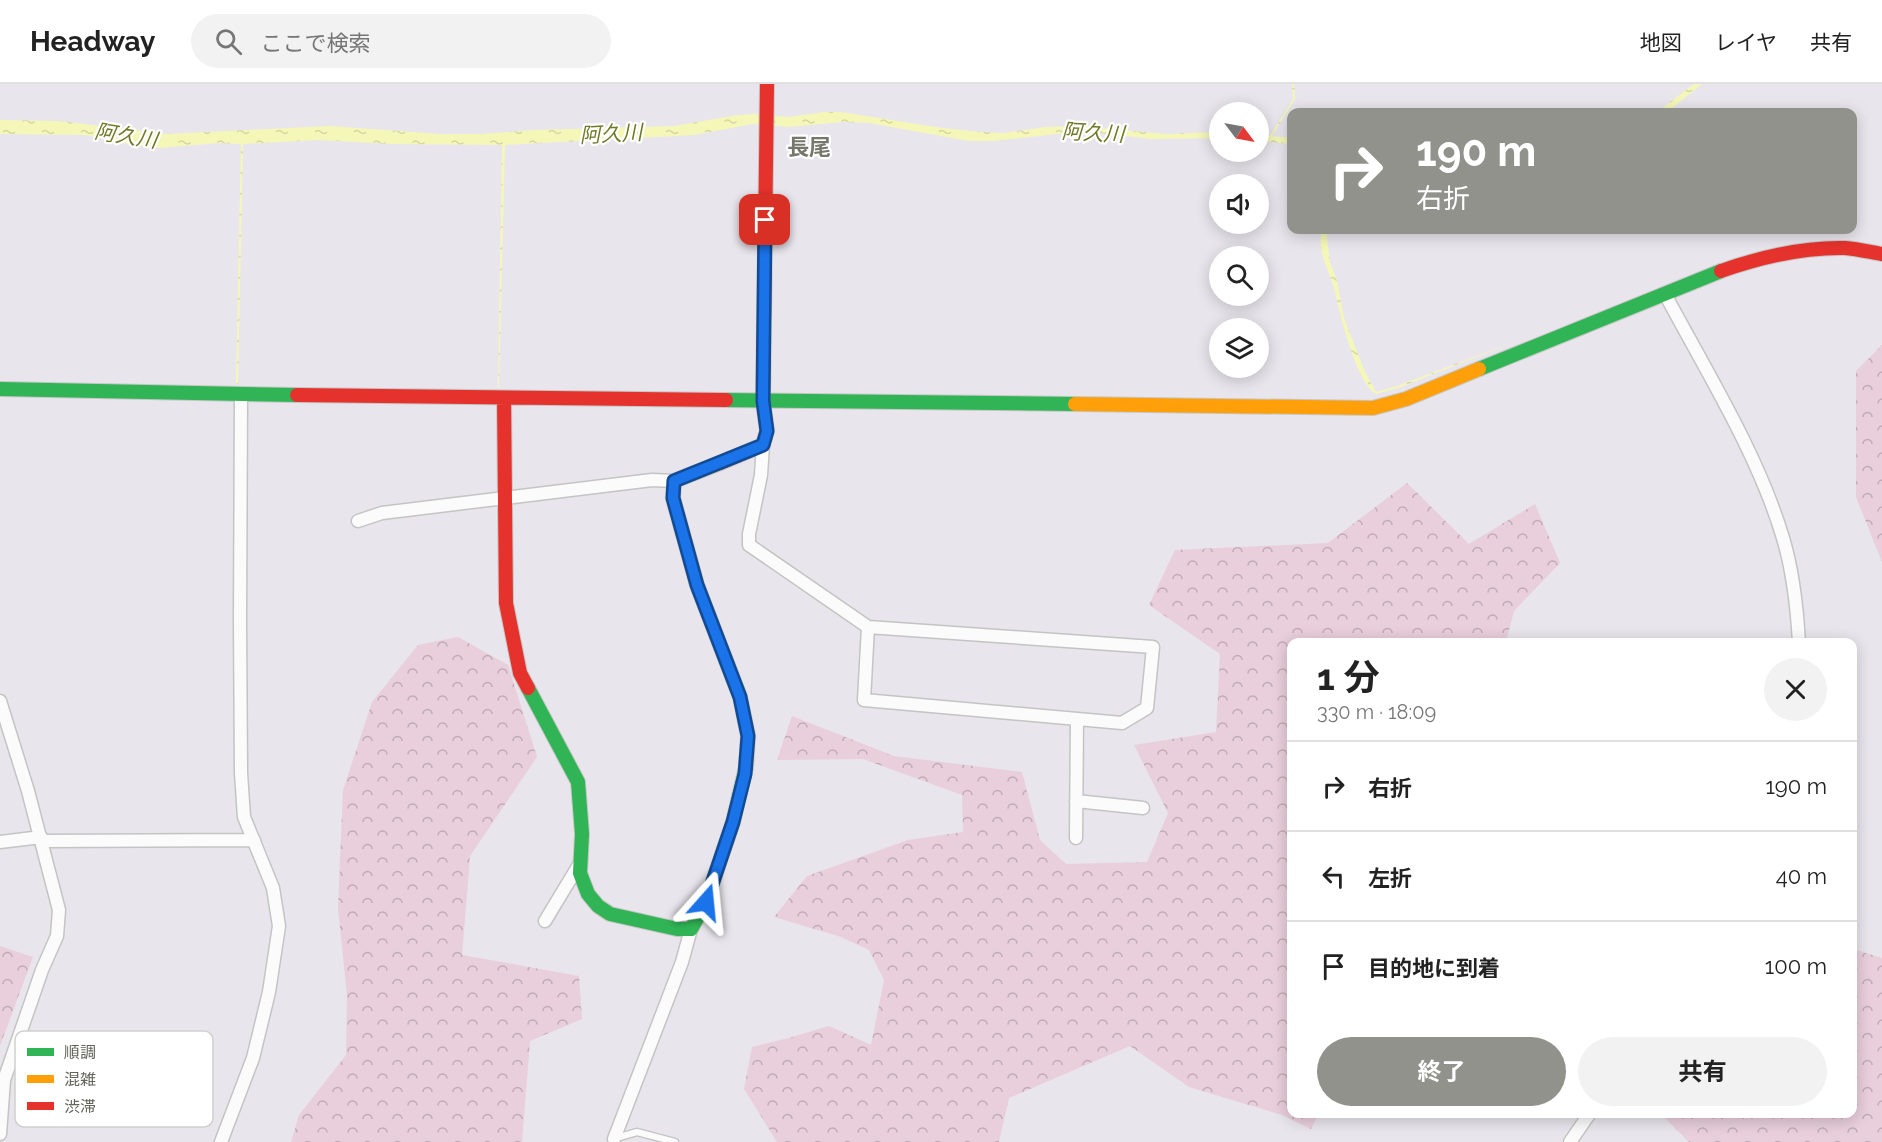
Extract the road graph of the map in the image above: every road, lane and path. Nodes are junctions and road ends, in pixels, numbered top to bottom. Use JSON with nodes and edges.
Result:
{"nodes":[{"id":1,"x":767,"y":87,"type":"edge"},
{"id":2,"x":1882,"y":254,"type":"edge"},
{"id":3,"x":1665,"y":294,"type":"junction"},
{"id":4,"x":0,"y":389,"type":"edge"},
{"id":5,"x":241,"y":394,"type":"junction"},
{"id":6,"x":504,"y":398,"type":"junction"},
{"id":7,"x":763,"y":401,"type":"junction"},
{"id":8,"x":763,"y":445,"type":"junction"},
{"id":9,"x":674,"y":481,"type":"junction"},
{"id":10,"x":505,"y":499,"type":"junction"},
{"id":11,"x":358,"y":521,"type":"dead end"},
{"id":12,"x":868,"y":627,"type":"junction"},
{"id":13,"x":1799,"y":638,"type":"edge"},
{"id":14,"x":0,"y":701,"type":"edge"},
{"id":15,"x":1077,"y":719,"type":"junction"},
{"id":16,"x":2,"y":720,"type":"edge"},
{"id":17,"x":1076,"y":801,"type":"junction"},
{"id":18,"x":1143,"y":808,"type":"dead end"},
{"id":19,"x":1076,"y":838,"type":"dead end"},
{"id":20,"x":41,"y":839,"type":"junction"},
{"id":21,"x":254,"y":840,"type":"junction"},
{"id":22,"x":0,"y":842,"type":"edge"},
{"id":23,"x":580,"y":862,"type":"junction"},
{"id":24,"x":545,"y":921,"type":"dead end"},
{"id":25,"x":691,"y":929,"type":"junction"},
{"id":26,"x":21,"y":1031,"type":"edge"},
{"id":27,"x":15,"y":1048,"type":"edge"},
{"id":28,"x":1587,"y":1118,"type":"edge"},
{"id":29,"x":0,"y":1134,"type":"edge"},
{"id":30,"x":612,"y":1140,"type":"edge"},
{"id":31,"x":221,"y":1142,"type":"edge"},
{"id":32,"x":675,"y":1142,"type":"edge"},
{"id":33,"x":1570,"y":1142,"type":"edge"}],
"edges":[{"from":1,"to":7,"type":"street"},
{"from":2,"to":3,"type":"street"},
{"from":3,"to":7,"type":"street"},
{"from":3,"to":13,"type":"street"},
{"from":4,"to":5,"type":"street"},
{"from":5,"to":6,"type":"street"},
{"from":5,"to":21,"type":"street"},
{"from":6,"to":7,"type":"street"},
{"from":6,"to":10,"type":"street"},
{"from":7,"to":8,"type":"street"},
{"from":8,"to":9,"type":"street"},
{"from":8,"to":12,"type":"street"},
{"from":9,"to":10,"type":"street"},
{"from":9,"to":25,"type":"street"},
{"from":10,"to":11,"type":"street"},
{"from":10,"to":23,"type":"street"},
{"from":12,"to":15,"type":"street"},
{"from":12,"to":15,"type":"street"},
{"from":14,"to":16,"type":"street"},
{"from":15,"to":17,"type":"street"},
{"from":16,"to":20,"type":"street"},
{"from":17,"to":18,"type":"street"},
{"from":17,"to":19,"type":"street"},
{"from":20,"to":21,"type":"street"},
{"from":20,"to":22,"type":"street"},
{"from":20,"to":26,"type":"street"},
{"from":21,"to":31,"type":"street"},
{"from":23,"to":24,"type":"street"},
{"from":23,"to":25,"type":"street"},
{"from":25,"to":30,"type":"street"},
{"from":27,"to":29,"type":"street"},
{"from":28,"to":33,"type":"street"},
{"from":30,"to":32,"type":"lane"}]}
